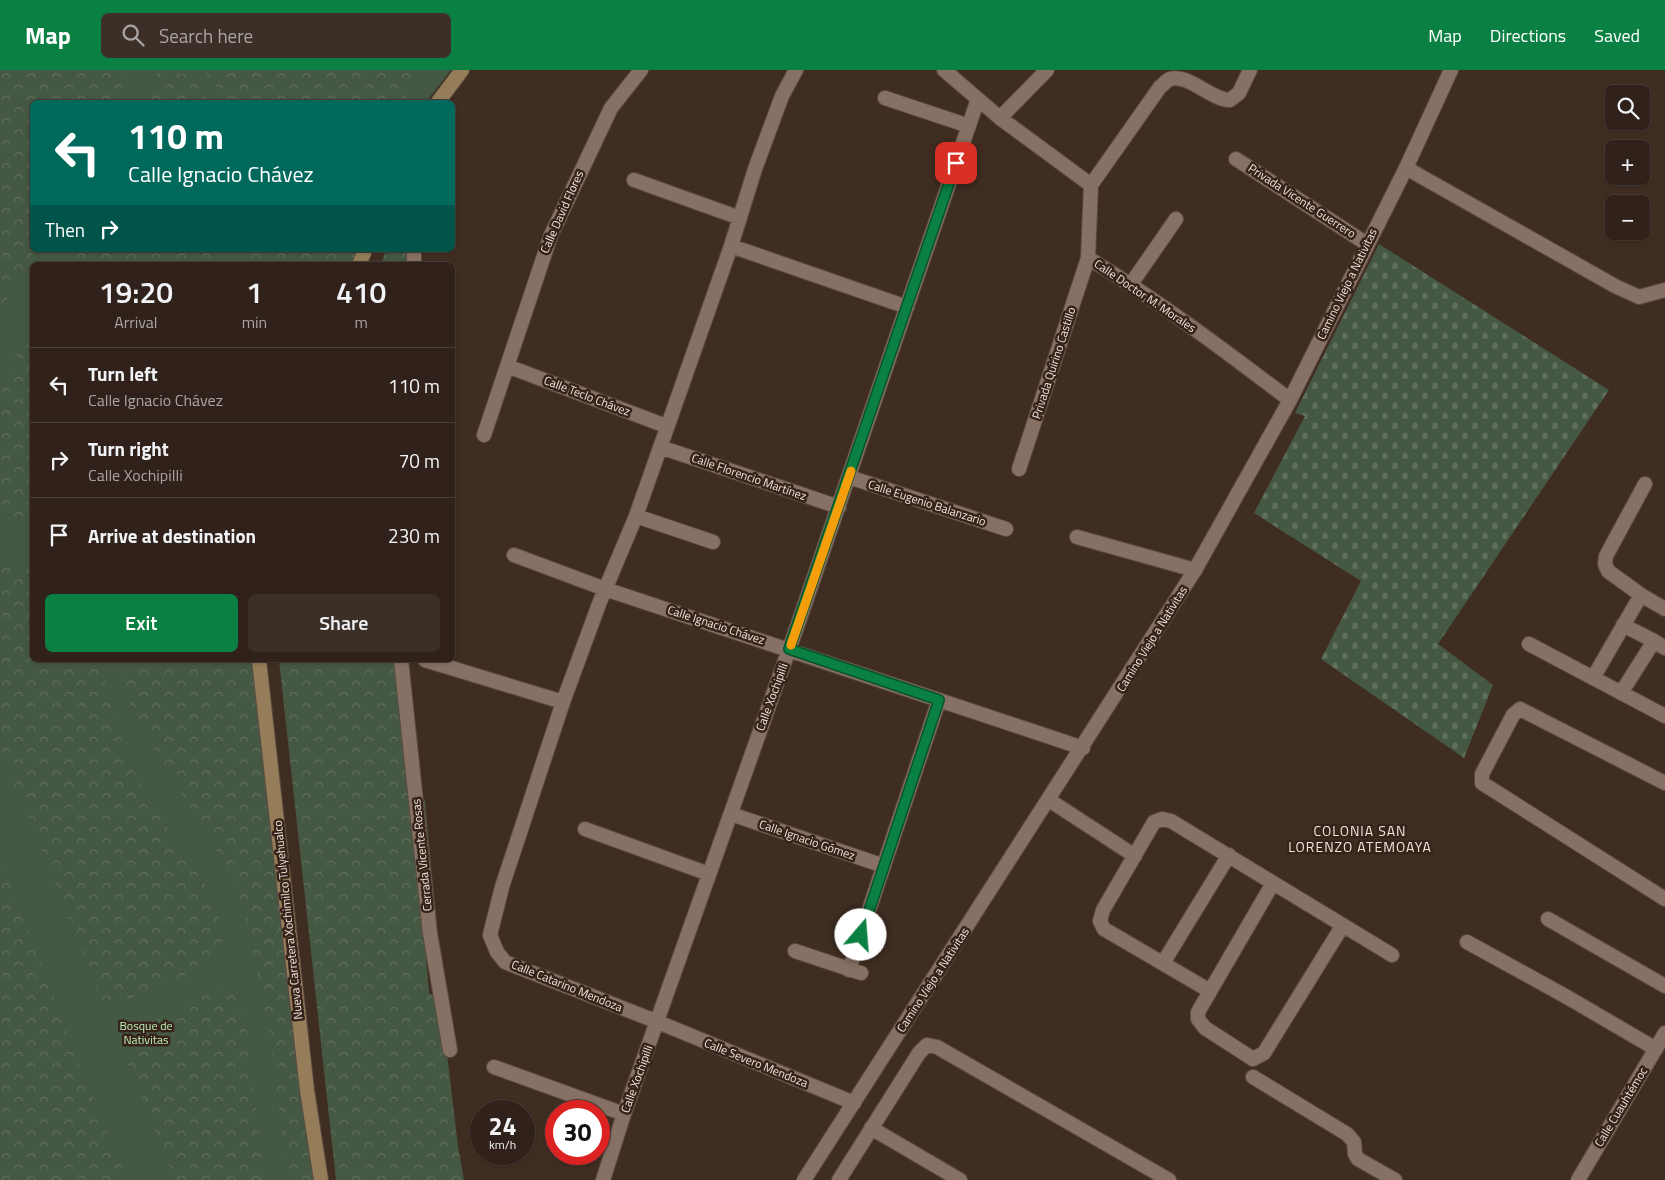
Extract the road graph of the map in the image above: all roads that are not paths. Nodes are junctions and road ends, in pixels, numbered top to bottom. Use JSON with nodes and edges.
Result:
{"nodes":[{"id":1,"x":462,"y":70,"type":"edge"},
{"id":2,"x":641,"y":70,"type":"edge"},
{"id":3,"x":796,"y":70,"type":"edge"},
{"id":4,"x":944,"y":70,"type":"edge"},
{"id":5,"x":1047,"y":70,"type":"edge"},
{"id":6,"x":1250,"y":70,"type":"edge"},
{"id":7,"x":1450,"y":70,"type":"edge"},
{"id":8,"x":885,"y":98,"type":"dead end"},
{"id":9,"x":978,"y":99,"type":"junction"},
{"id":10,"x":440,"y":100,"type":"edge"},
{"id":11,"x":1000,"y":118,"type":"junction"},
{"id":12,"x":968,"y":126,"type":"junction"},
{"id":13,"x":1236,"y":159,"type":"dead end"},
{"id":14,"x":1406,"y":168,"type":"junction"},
{"id":15,"x":634,"y":180,"type":"dead end"},
{"id":16,"x":1091,"y":185,"type":"junction"},
{"id":17,"x":740,"y":218,"type":"junction"},
{"id":18,"x":1176,"y":219,"type":"dead end"},
{"id":19,"x":1367,"y":244,"type":"junction"},
{"id":20,"x":731,"y":246,"type":"junction"},
{"id":21,"x":1088,"y":258,"type":"junction"},
{"id":22,"x":1131,"y":284,"type":"junction"},
{"id":23,"x":1665,"y":290,"type":"edge"},
{"id":24,"x":907,"y":307,"type":"junction"},
{"id":25,"x":508,"y":366,"type":"junction"},
{"id":26,"x":1290,"y":400,"type":"junction"},
{"id":27,"x":666,"y":426,"type":"junction"},
{"id":28,"x":484,"y":435,"type":"dead end"},
{"id":29,"x":660,"y":447,"type":"junction"},
{"id":30,"x":1019,"y":469,"type":"dead end"},
{"id":31,"x":849,"y":478,"type":"junction"},
{"id":32,"x":1645,"y":484,"type":"dead end"},
{"id":33,"x":838,"y":507,"type":"junction"},
{"id":34,"x":636,"y":516,"type":"junction"},
{"id":35,"x":1006,"y":529,"type":"dead end"},
{"id":36,"x":1077,"y":537,"type":"dead end"},
{"id":37,"x":713,"y":542,"type":"dead end"},
{"id":38,"x":514,"y":555,"type":"dead end"},
{"id":39,"x":1195,"y":570,"type":"junction"},
{"id":40,"x":605,"y":589,"type":"junction"},
{"id":41,"x":1641,"y":595,"type":"junction"},
{"id":42,"x":1665,"y":609,"type":"edge"},
{"id":43,"x":1623,"y":625,"type":"junction"},
{"id":44,"x":1530,"y":644,"type":"dead end"},
{"id":45,"x":1659,"y":645,"type":"edge"},
{"id":46,"x":789,"y":649,"type":"junction"},
{"id":47,"x":259,"y":662,"type":"edge"},
{"id":48,"x":401,"y":662,"type":"edge"},
{"id":49,"x":432,"y":662,"type":"edge"},
{"id":50,"x":1593,"y":678,"type":"junction"},
{"id":51,"x":1621,"y":693,"type":"junction"},
{"id":52,"x":939,"y":700,"type":"junction"},
{"id":53,"x":563,"y":702,"type":"junction"},
{"id":54,"x":1664,"y":713,"type":"edge"},
{"id":55,"x":1083,"y":748,"type":"junction"},
{"id":56,"x":1665,"y":783,"type":"edge"},
{"id":57,"x":1049,"y":800,"type":"junction"},
{"id":58,"x":731,"y":814,"type":"junction"},
{"id":59,"x":585,"y":829,"type":"dead end"},
{"id":60,"x":1229,"y":855,"type":"junction"},
{"id":61,"x":1135,"y":856,"type":"junction"},
{"id":62,"x":884,"y":866,"type":"junction"},
{"id":63,"x":709,"y":874,"type":"junction"},
{"id":64,"x":1273,"y":883,"type":"junction"},
{"id":65,"x":1665,"y":899,"type":"edge"},
{"id":66,"x":1548,"y":919,"type":"dead end"},
{"id":67,"x":1343,"y":925,"type":"junction"},
{"id":68,"x":1467,"y":942,"type":"dead end"},
{"id":69,"x":795,"y":951,"type":"dead end"},
{"id":70,"x":1392,"y":955,"type":"dead end"},
{"id":71,"x":1163,"y":964,"type":"junction"},
{"id":72,"x":1665,"y":986,"type":"edge"},
{"id":73,"x":1210,"y":991,"type":"junction"},
{"id":74,"x":658,"y":1022,"type":"junction"},
{"id":75,"x":1665,"y":1033,"type":"edge"},
{"id":76,"x":1656,"y":1049,"type":"junction"},
{"id":77,"x":450,"y":1050,"type":"dead end"},
{"id":78,"x":494,"y":1067,"type":"dead end"},
{"id":79,"x":1253,"y":1077,"type":"dead end"},
{"id":80,"x":854,"y":1103,"type":"junction"},
{"id":81,"x":624,"y":1114,"type":"junction"},
{"id":82,"x":871,"y":1128,"type":"junction"},
{"id":83,"x":1161,"y":1178,"type":"edge"},
{"id":84,"x":322,"y":1180,"type":"edge"},
{"id":85,"x":603,"y":1180,"type":"edge"},
{"id":86,"x":804,"y":1180,"type":"edge"},
{"id":87,"x":839,"y":1180,"type":"edge"},
{"id":88,"x":960,"y":1180,"type":"edge"},
{"id":89,"x":1395,"y":1180,"type":"edge"},
{"id":90,"x":1578,"y":1180,"type":"edge"}],
"edges":[{"from":1,"to":10,"type":"main road"},
{"from":2,"to":25,"type":"street","name":"Calle David Flores"},
{"from":3,"to":17,"type":"street"},
{"from":4,"to":9,"type":"street"},
{"from":5,"to":11,"type":"street"},
{"from":6,"to":16,"type":"street"},
{"from":7,"to":14,"type":"street","name":"Camino Viejo a Nativitas"},
{"from":8,"to":12,"type":"street"},
{"from":9,"to":11,"type":"street"},
{"from":9,"to":12,"type":"street","name":"Calle Xochipilli"},
{"from":11,"to":16,"type":"street"},
{"from":12,"to":24,"type":"street","name":"Calle Xochipilli"},
{"from":13,"to":19,"type":"street","name":"Privada Vicente Guerrero"},
{"from":14,"to":19,"type":"street","name":"Camino Viejo a Nativitas"},
{"from":14,"to":23,"type":"street"},
{"from":15,"to":17,"type":"street"},
{"from":16,"to":21,"type":"street","name":"Calle Doctor M. Morales"},
{"from":17,"to":20,"type":"street"},
{"from":18,"to":22,"type":"street"},
{"from":19,"to":26,"type":"street","name":"Camino Viejo a Nativitas"},
{"from":20,"to":24,"type":"street"},
{"from":20,"to":27,"type":"street"},
{"from":21,"to":22,"type":"street","name":"Calle Doctor M. Morales"},
{"from":21,"to":30,"type":"street","name":"Privada Quirino Castillo"},
{"from":22,"to":26,"type":"street","name":"Calle Doctor M. Morales"},
{"from":24,"to":31,"type":"street","name":"Calle Xochipilli"},
{"from":25,"to":27,"type":"street","name":"Calle Teclo Chávez"},
{"from":25,"to":28,"type":"street","name":"Calle David Flores"},
{"from":26,"to":39,"type":"street","name":"Camino Viejo a Nativitas"},
{"from":27,"to":29,"type":"street"},
{"from":29,"to":33,"type":"street","name":"Calle Florencio Martínez"},
{"from":29,"to":34,"type":"street"},
{"from":31,"to":33,"type":"street","name":"Calle Xochipilli"},
{"from":31,"to":35,"type":"street","name":"Calle Eugenio Balanzario"},
{"from":32,"to":41,"type":"street"},
{"from":33,"to":46,"type":"street","name":"Calle Xochipilli"},
{"from":34,"to":37,"type":"street"},
{"from":34,"to":40,"type":"street"},
{"from":36,"to":39,"type":"street"},
{"from":38,"to":40,"type":"street","name":"Calle Ignacio Chávez"},
{"from":39,"to":55,"type":"street","name":"Camino Viejo a Nativitas"},
{"from":40,"to":46,"type":"street","name":"Calle Ignacio Chávez"},
{"from":40,"to":53,"type":"street"},
{"from":41,"to":42,"type":"street"},
{"from":41,"to":43,"type":"street"},
{"from":43,"to":45,"type":"street"},
{"from":43,"to":50,"type":"street"},
{"from":44,"to":50,"type":"street"},
{"from":45,"to":51,"type":"street"},
{"from":46,"to":52,"type":"street","name":"Calle Ignacio Chávez"},
{"from":46,"to":58,"type":"street","name":"Calle Xochipilli"},
{"from":47,"to":84,"type":"main road","name":"Nueva Carretera Xochimilco Tulyehualco"},
{"from":48,"to":77,"type":"street","name":"Cerrada Vicente Rosas"},
{"from":49,"to":53,"type":"street"},
{"from":50,"to":51,"type":"street"},
{"from":51,"to":54,"type":"street"},
{"from":52,"to":55,"type":"street","name":"Calle Ignacio Chávez"},
{"from":52,"to":62,"type":"street"},
{"from":53,"to":74,"type":"street","name":"Calle Catarino Mendoza"},
{"from":55,"to":57,"type":"street","name":"Camino Viejo a Nativitas"},
{"from":56,"to":65,"type":"street"},
{"from":57,"to":61,"type":"street"},
{"from":57,"to":80,"type":"street","name":"Camino Viejo a Nativitas"},
{"from":58,"to":62,"type":"street","name":"Calle Ignacio Gómez"},
{"from":58,"to":63,"type":"street","name":"Calle Xochipilli"},
{"from":59,"to":63,"type":"street"},
{"from":60,"to":61,"type":"street"},
{"from":60,"to":64,"type":"street"},
{"from":60,"to":71,"type":"street"},
{"from":61,"to":71,"type":"street"},
{"from":62,"to":69,"type":"street"},
{"from":63,"to":74,"type":"street","name":"Calle Xochipilli"},
{"from":64,"to":67,"type":"street"},
{"from":64,"to":73,"type":"street"},
{"from":66,"to":72,"type":"street"},
{"from":67,"to":70,"type":"street"},
{"from":67,"to":73,"type":"street"},
{"from":68,"to":76,"type":"street"},
{"from":71,"to":73,"type":"street"},
{"from":74,"to":80,"type":"street","name":"Calle Severo Mendoza"},
{"from":74,"to":81,"type":"street","name":"Calle Xochipilli"},
{"from":75,"to":76,"type":"street","name":"Calle Cuauhtémoc"},
{"from":76,"to":90,"type":"street","name":"Calle Cuauhtémoc"},
{"from":78,"to":81,"type":"street"},
{"from":79,"to":89,"type":"street"},
{"from":80,"to":86,"type":"street","name":"Camino Viejo a Nativitas"},
{"from":81,"to":85,"type":"street","name":"Calle Xochipilli"},
{"from":82,"to":83,"type":"street"},
{"from":82,"to":87,"type":"street"},
{"from":82,"to":88,"type":"street"}]}
